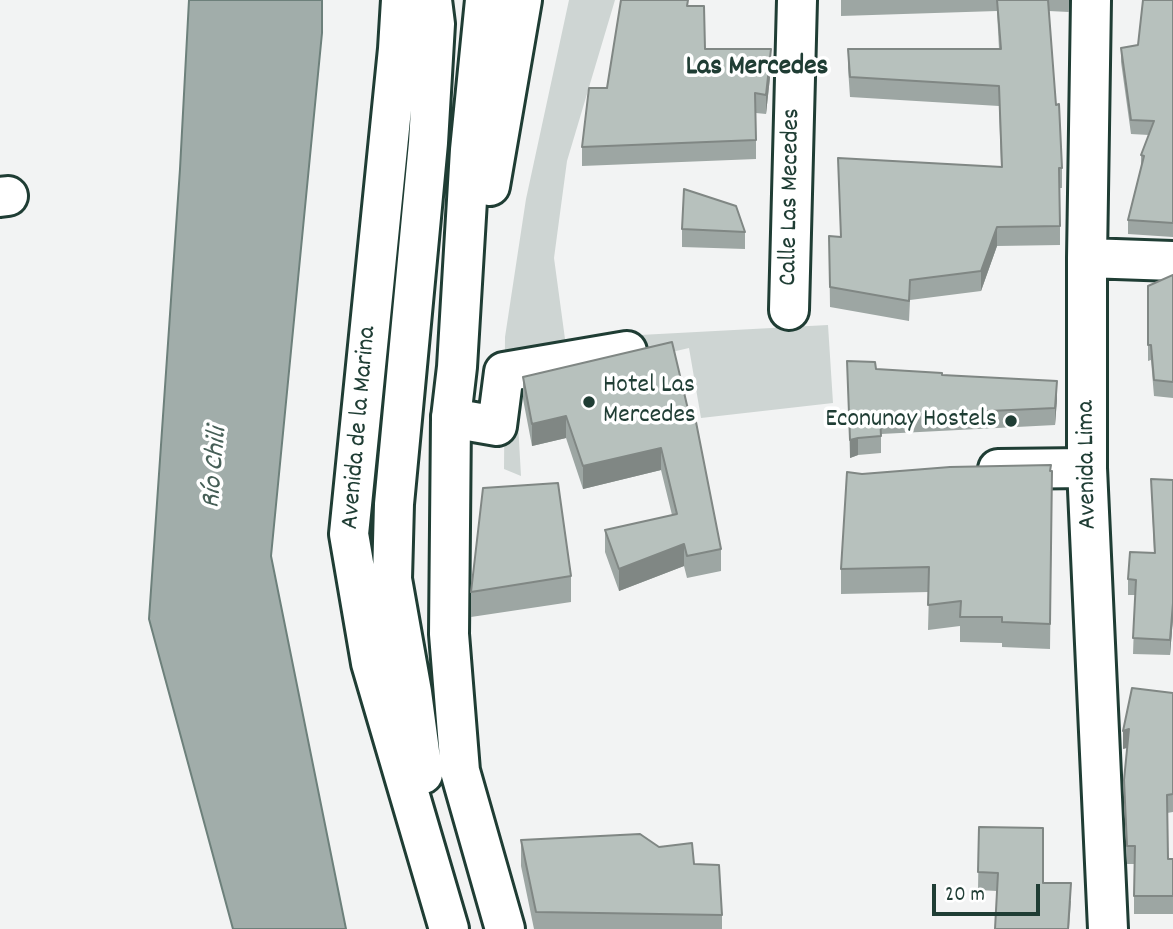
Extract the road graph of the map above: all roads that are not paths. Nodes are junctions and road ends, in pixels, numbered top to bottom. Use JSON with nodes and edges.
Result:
{"nodes":[{"id":1,"x":401,"y":0,"type":"edge"},
{"id":2,"x":432,"y":0,"type":"edge"},
{"id":3,"x":485,"y":0,"type":"edge"},
{"id":4,"x":522,"y":0,"type":"edge"},
{"id":5,"x":797,"y":0,"type":"edge"},
{"id":6,"x":1091,"y":0,"type":"edge"},
{"id":7,"x":1087,"y":258,"type":"junction"},
{"id":8,"x":1173,"y":261,"type":"edge"},
{"id":9,"x":789,"y":310,"type":"dead end"},
{"id":10,"x":627,"y":351,"type":"edge"},
{"id":11,"x":457,"y":367,"type":"junction"},
{"id":12,"x":451,"y":418,"type":"junction"},
{"id":13,"x":1087,"y":468,"type":"junction"},
{"id":14,"x":963,"y":469,"type":"edge"},
{"id":15,"x":445,"y":917,"type":"edge"},
{"id":16,"x":505,"y":929,"type":"edge"},
{"id":17,"x":1108,"y":929,"type":"edge"}],
"edges":[{"from":1,"to":15,"type":"main road","name":"Avenida de la Marina"},
{"from":2,"to":15,"type":"main road"},
{"from":3,"to":11,"type":"main road"},
{"from":4,"to":11,"type":"main road"},
{"from":5,"to":9,"type":"main road","name":"Calle Las Mecedes"},
{"from":6,"to":7,"type":"main road","name":"Avenida Lima"},
{"from":7,"to":8,"type":"main road"},
{"from":7,"to":13,"type":"main road","name":"Avenida Lima"},
{"from":10,"to":12,"type":"main road"},
{"from":11,"to":12,"type":"main road"},
{"from":12,"to":16,"type":"main road"},
{"from":13,"to":14,"type":"main road"},
{"from":13,"to":17,"type":"main road","name":"Avenida Lima"}]}
